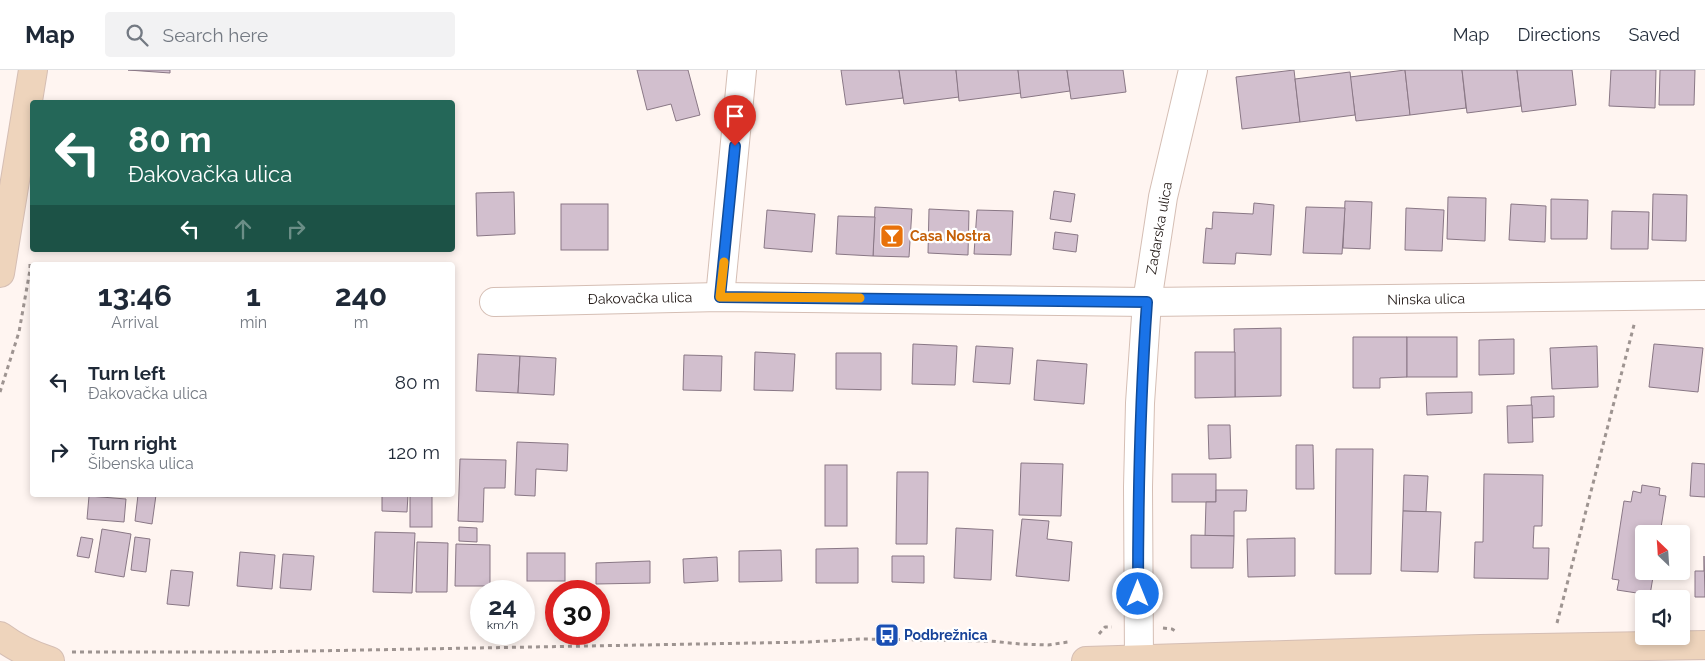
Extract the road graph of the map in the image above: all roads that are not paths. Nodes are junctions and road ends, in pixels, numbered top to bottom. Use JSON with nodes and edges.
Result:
{"nodes":[{"id":1,"x":33,"y":70,"type":"edge"},
{"id":2,"x":742,"y":70,"type":"edge"},
{"id":3,"x":1192,"y":70,"type":"edge"},
{"id":4,"x":0,"y":273,"type":"edge"},
{"id":5,"x":1705,"y":295,"type":"edge"},
{"id":6,"x":720,"y":297,"type":"junction"},
{"id":7,"x":494,"y":302,"type":"dead end"},
{"id":8,"x":1147,"y":302,"type":"junction"},
{"id":9,"x":0,"y":636,"type":"edge"},
{"id":10,"x":1705,"y":645,"type":"edge"},
{"id":11,"x":1078,"y":651,"type":"edge"},
{"id":12,"x":57,"y":656,"type":"edge"},
{"id":13,"x":1138,"y":660,"type":"edge"}],
"edges":[{"from":1,"to":4,"type":"main road"},
{"from":2,"to":6,"type":"street"},
{"from":3,"to":8,"type":"street","name":"Zadarska ulica"},
{"from":5,"to":8,"type":"street","name":"Ninska ulica"},
{"from":6,"to":7,"type":"street","name":"Đakovačka ulica"},
{"from":6,"to":8,"type":"street","name":"Đakovačka ulica"},
{"from":8,"to":13,"type":"street","name":"Zadarska ulica"},
{"from":9,"to":12,"type":"main road"},
{"from":10,"to":13,"type":"main road"},
{"from":11,"to":13,"type":"main road"}]}
